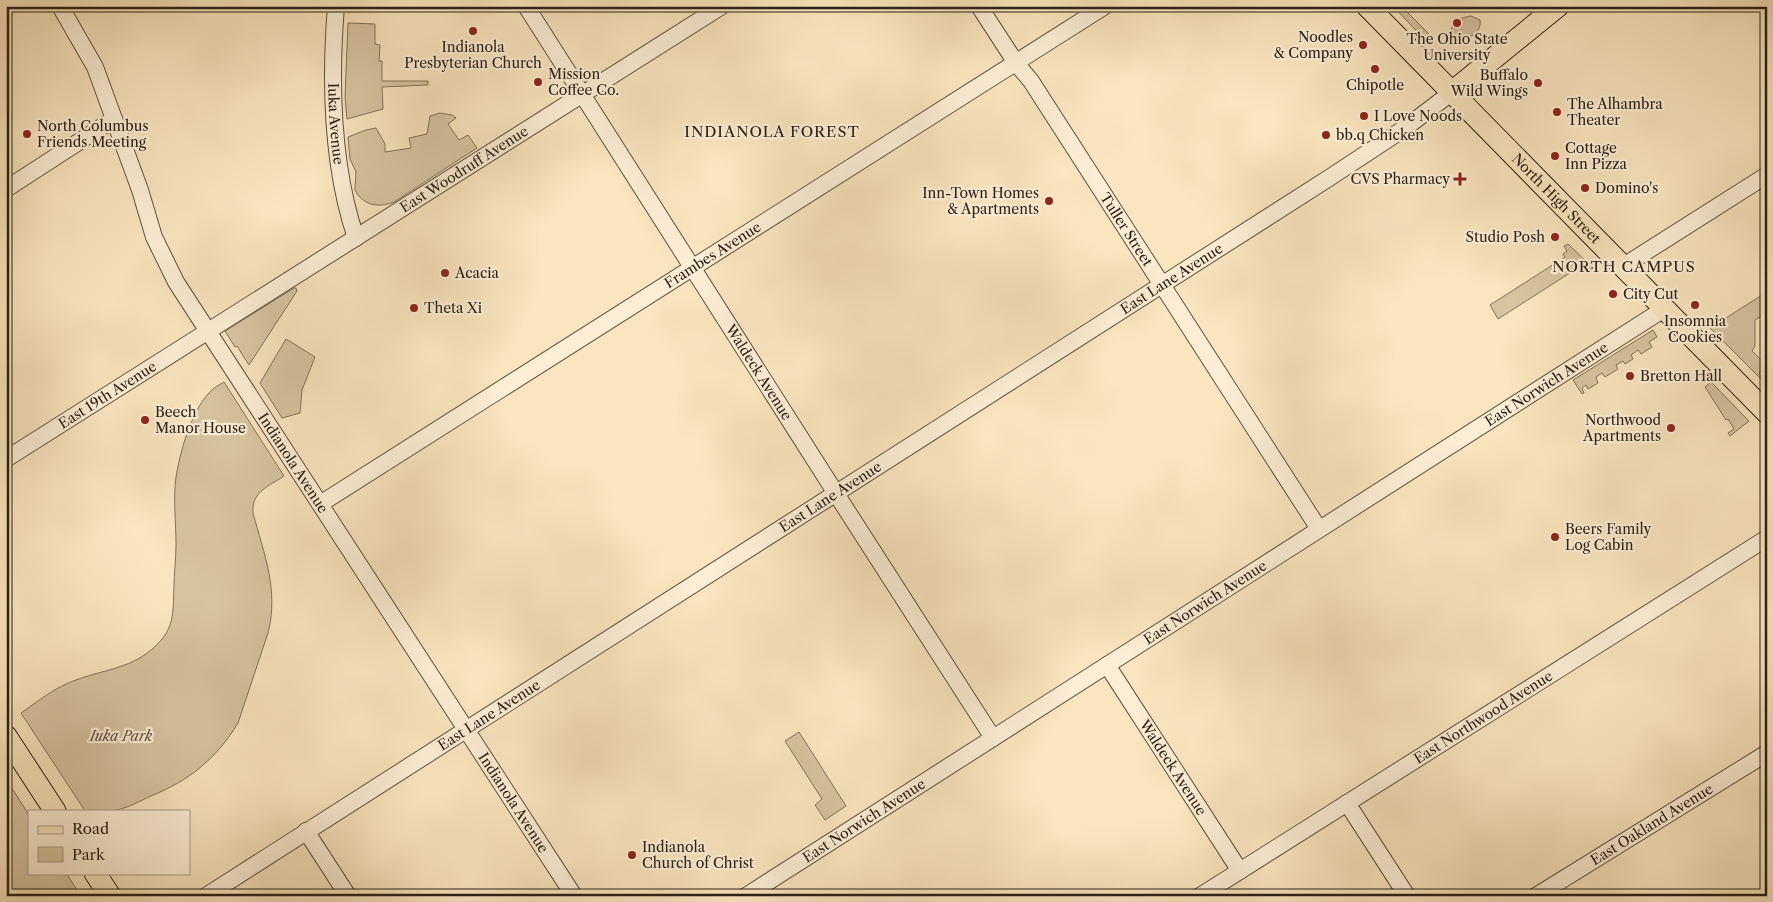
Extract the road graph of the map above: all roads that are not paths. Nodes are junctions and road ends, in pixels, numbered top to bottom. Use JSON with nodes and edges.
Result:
{"nodes":[{"id":1,"x":60,"y":6,"type":"edge"},
{"id":2,"x":336,"y":6,"type":"edge"},
{"id":3,"x":526,"y":6,"type":"edge"},
{"id":4,"x":722,"y":6,"type":"edge"},
{"id":5,"x":979,"y":6,"type":"edge"},
{"id":6,"x":1105,"y":6,"type":"edge"},
{"id":7,"x":1367,"y":6,"type":"edge"},
{"id":8,"x":1558,"y":6,"type":"edge"},
{"id":9,"x":1016,"y":63,"type":"junction"},
{"id":10,"x":1451,"y":93,"type":"junction"},
{"id":11,"x":582,"y":95,"type":"junction"},
{"id":12,"x":114,"y":119,"type":"junction"},
{"id":13,"x":1767,"y":175,"type":"edge"},
{"id":14,"x":6,"y":189,"type":"edge"},
{"id":15,"x":356,"y":238,"type":"junction"},
{"id":16,"x":1622,"y":267,"type":"junction"},
{"id":17,"x":692,"y":268,"type":"junction"},
{"id":18,"x":1161,"y":284,"type":"junction"},
{"id":19,"x":1664,"y":309,"type":"junction"},
{"id":20,"x":208,"y":331,"type":"junction"},
{"id":21,"x":1767,"y":414,"type":"edge"},
{"id":22,"x":6,"y":459,"type":"edge"},
{"id":23,"x":835,"y":492,"type":"junction"},
{"id":24,"x":320,"y":504,"type":"junction"},
{"id":25,"x":1319,"y":529,"type":"junction"},
{"id":26,"x":1767,"y":538,"type":"edge"},
{"id":27,"x":1107,"y":665,"type":"junction"},
{"id":28,"x":466,"y":728,"type":"junction"},
{"id":29,"x":6,"y":736,"type":"edge"},
{"id":30,"x":993,"y":738,"type":"junction"},
{"id":31,"x":1767,"y":752,"type":"edge"},
{"id":32,"x":1347,"y":803,"type":"junction"},
{"id":33,"x":54,"y":810,"type":"edge"},
{"id":34,"x":306,"y":831,"type":"junction"},
{"id":35,"x":1240,"y":871,"type":"junction"},
{"id":36,"x":96,"y":874,"type":"edge"},
{"id":37,"x":110,"y":896,"type":"edge"},
{"id":38,"x":206,"y":896,"type":"edge"},
{"id":39,"x":348,"y":896,"type":"edge"},
{"id":40,"x":574,"y":896,"type":"edge"},
{"id":41,"x":746,"y":896,"type":"edge"},
{"id":42,"x":1200,"y":896,"type":"edge"},
{"id":43,"x":1407,"y":896,"type":"edge"},
{"id":44,"x":1536,"y":896,"type":"edge"}],
"edges":[{"from":1,"to":12,"type":"street","name":"Indianola Avenue"},
{"from":2,"to":15,"type":"street","name":"Iuka Avenue"},
{"from":3,"to":11,"type":"street","name":"Waldeck Avenue"},
{"from":4,"to":11,"type":"street","name":"East Woodruff Avenue"},
{"from":5,"to":9,"type":"street","name":"Tuller Street"},
{"from":6,"to":9,"type":"street","name":"Frambes Avenue"},
{"from":7,"to":10,"type":"main road","name":"North High Street"},
{"from":8,"to":10,"type":"main road"},
{"from":9,"to":17,"type":"street","name":"Frambes Avenue"},
{"from":9,"to":18,"type":"street","name":"Tuller Street"},
{"from":10,"to":16,"type":"main road","name":"North High Street"},
{"from":10,"to":18,"type":"street","name":"East Lane Avenue"},
{"from":11,"to":15,"type":"street","name":"East Woodruff Avenue"},
{"from":11,"to":17,"type":"street","name":"Waldeck Avenue"},
{"from":12,"to":14,"type":"street"},
{"from":12,"to":20,"type":"street","name":"Indianola Avenue"},
{"from":13,"to":16,"type":"street"},
{"from":15,"to":20,"type":"street","name":"East Woodruff Avenue"},
{"from":16,"to":19,"type":"main road","name":"North High Street"},
{"from":17,"to":23,"type":"street","name":"Waldeck Avenue"},
{"from":17,"to":24,"type":"street","name":"Frambes Avenue"},
{"from":18,"to":23,"type":"street","name":"East Lane Avenue"},
{"from":18,"to":25,"type":"street","name":"Tuller Street"},
{"from":19,"to":21,"type":"main road","name":"North High Street"},
{"from":19,"to":25,"type":"street","name":"East Norwich Avenue"},
{"from":20,"to":22,"type":"street","name":"East 19th Avenue"},
{"from":20,"to":24,"type":"street","name":"Indianola Avenue"},
{"from":23,"to":28,"type":"street","name":"East Lane Avenue"},
{"from":23,"to":30,"type":"street","name":"Waldeck Avenue"},
{"from":24,"to":28,"type":"street","name":"Indianola Avenue"},
{"from":25,"to":27,"type":"street","name":"East Norwich Avenue"},
{"from":26,"to":32,"type":"street","name":"East Northwood Avenue"},
{"from":27,"to":30,"type":"street","name":"East Norwich Avenue"},
{"from":27,"to":35,"type":"street","name":"Waldeck Avenue"},
{"from":28,"to":34,"type":"street","name":"East Lane Avenue"},
{"from":28,"to":40,"type":"street","name":"Indianola Avenue"},
{"from":29,"to":33,"type":"main road"},
{"from":30,"to":41,"type":"street","name":"East Norwich Avenue"},
{"from":31,"to":44,"type":"street","name":"East Oakland Avenue"},
{"from":32,"to":35,"type":"street","name":"East Northwood Avenue"},
{"from":32,"to":43,"type":"street"},
{"from":34,"to":38,"type":"street","name":"East Lane Avenue"},
{"from":34,"to":39,"type":"street"},
{"from":35,"to":42,"type":"street","name":"East Northwood Avenue"},
{"from":36,"to":37,"type":"main road"}]}
